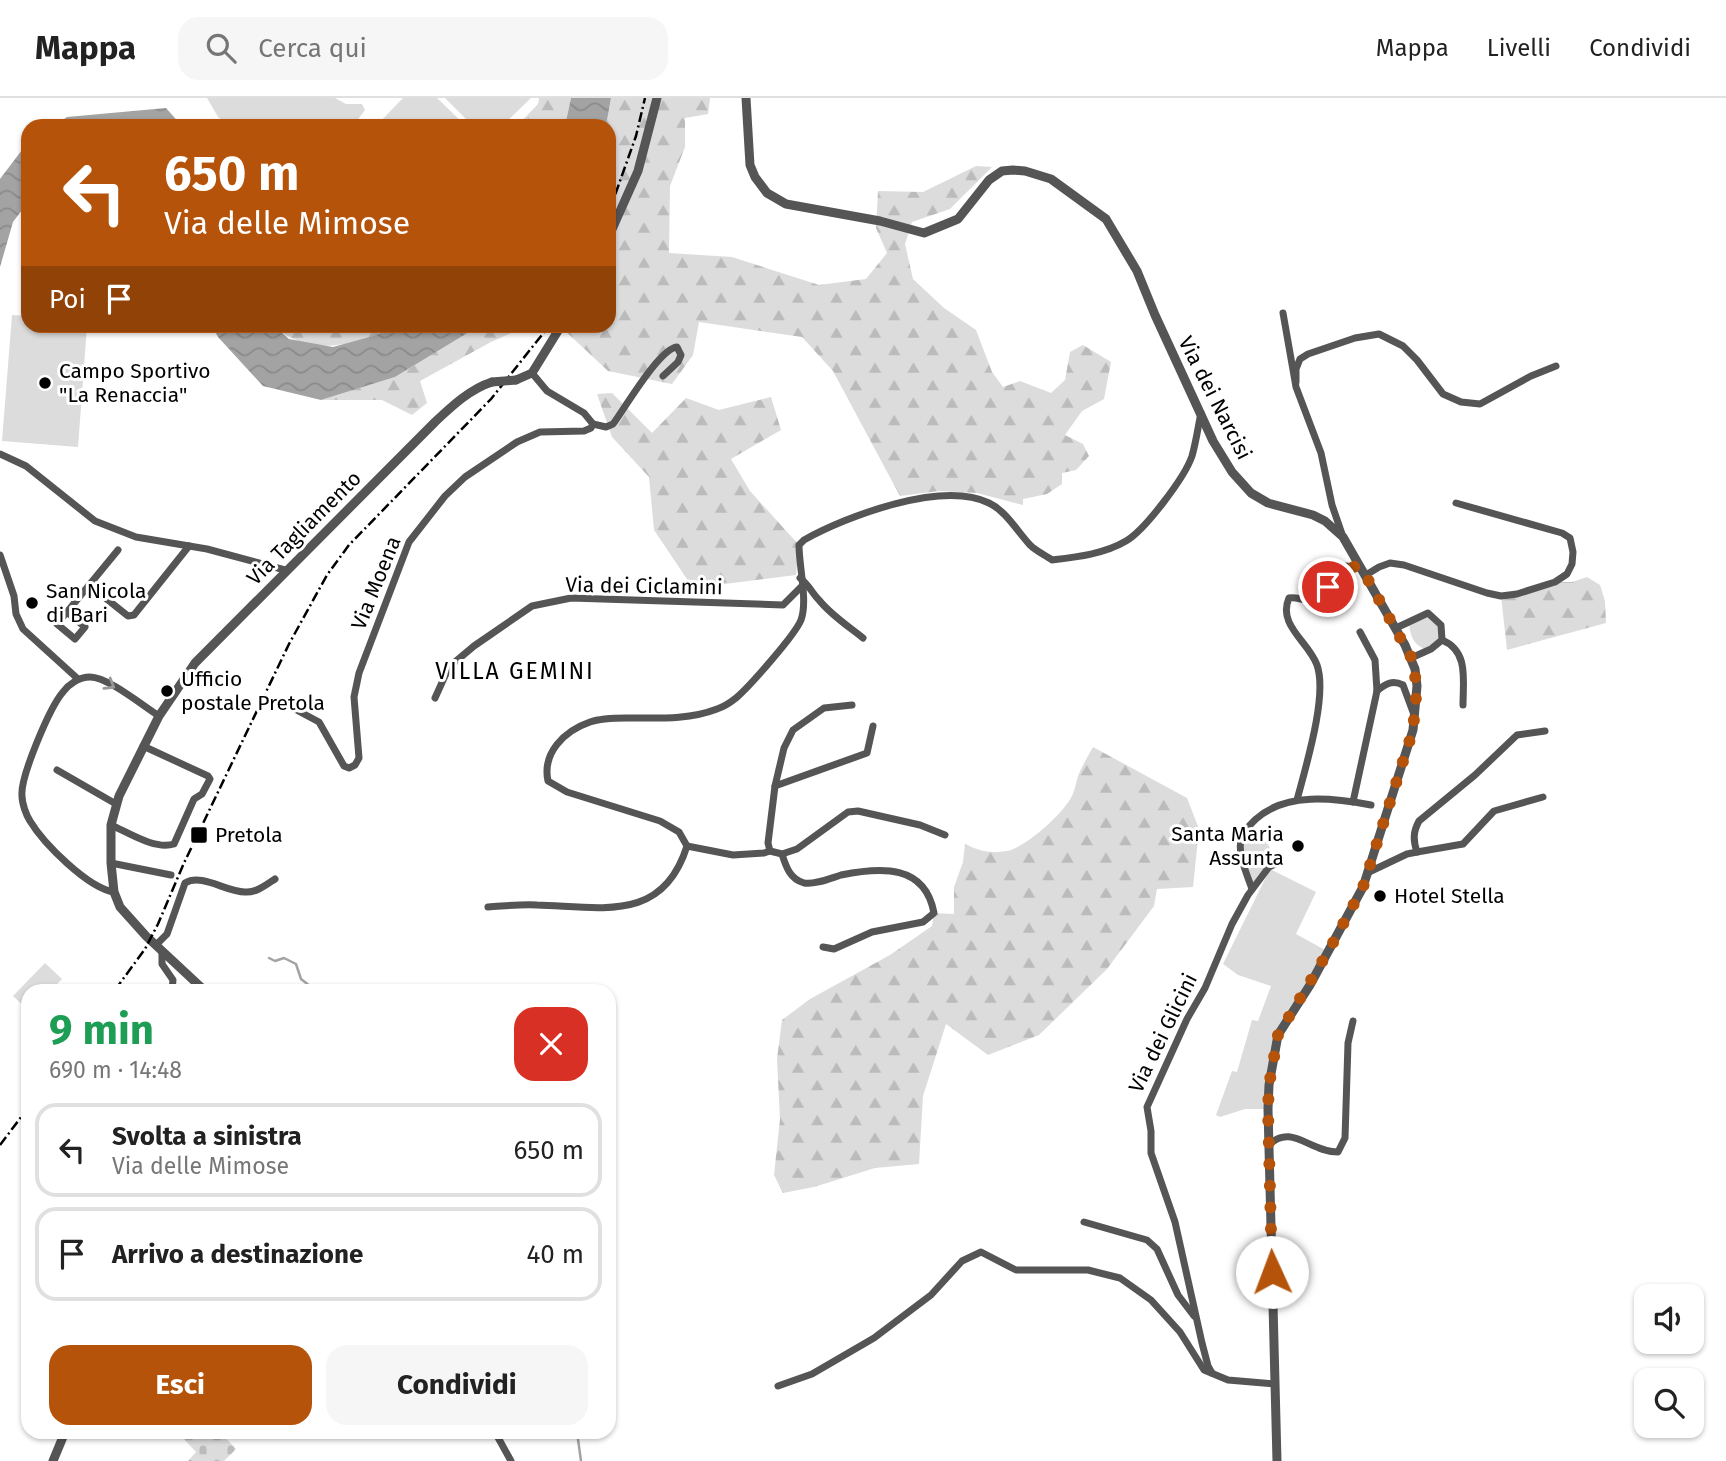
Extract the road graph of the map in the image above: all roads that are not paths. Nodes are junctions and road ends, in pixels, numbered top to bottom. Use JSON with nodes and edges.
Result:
{"nodes":[{"id":1,"x":657,"y":98,"type":"edge"},
{"id":2,"x":747,"y":98,"type":"edge"},
{"id":3,"x":616,"y":220,"type":"edge"},
{"id":4,"x":1283,"y":313,"type":"dead end"},
{"id":5,"x":557,"y":333,"type":"edge"},
{"id":6,"x":1556,"y":366,"type":"dead end"},
{"id":7,"x":532,"y":373,"type":"junction"},
{"id":8,"x":663,"y":376,"type":"dead end"},
{"id":9,"x":1296,"y":382,"type":"junction"},
{"id":10,"x":1201,"y":412,"type":"junction"},
{"id":11,"x":593,"y":424,"type":"junction"},
{"id":12,"x":0,"y":454,"type":"edge"},
{"id":13,"x":1456,"y":503,"type":"dead end"},
{"id":14,"x":1343,"y":537,"type":"junction"},
{"id":15,"x":189,"y":546,"type":"junction"},
{"id":16,"x":118,"y":550,"type":"dead end"},
{"id":17,"x":0,"y":555,"type":"edge"},
{"id":18,"x":285,"y":570,"type":"junction"},
{"id":19,"x":1364,"y":572,"type":"junction"},
{"id":20,"x":801,"y":582,"type":"junction"},
{"id":21,"x":89,"y":585,"type":"junction"},
{"id":22,"x":66,"y":612,"type":"dead end"},
{"id":23,"x":1396,"y":628,"type":"junction"},
{"id":24,"x":1360,"y":632,"type":"dead end"},
{"id":25,"x":863,"y":638,"type":"dead end"},
{"id":26,"x":1442,"y":640,"type":"junction"},
{"id":27,"x":1411,"y":657,"type":"junction"},
{"id":28,"x":78,"y":679,"type":"junction"},
{"id":29,"x":1377,"y":691,"type":"junction"},
{"id":30,"x":435,"y":698,"type":"dead end"},
{"id":31,"x":852,"y":705,"type":"dead end"},
{"id":32,"x":1463,"y":705,"type":"dead end"},
{"id":33,"x":289,"y":706,"type":"dead end"},
{"id":34,"x":159,"y":716,"type":"junction"},
{"id":35,"x":1414,"y":719,"type":"junction"},
{"id":36,"x":873,"y":726,"type":"dead end"},
{"id":37,"x":1545,"y":731,"type":"dead end"},
{"id":38,"x":143,"y":746,"type":"junction"},
{"id":39,"x":57,"y":770,"type":"dead end"},
{"id":40,"x":775,"y":786,"type":"junction"},
{"id":41,"x":1543,"y":797,"type":"dead end"},
{"id":42,"x":1297,"y":800,"type":"junction"},
{"id":43,"x":1353,"y":802,"type":"junction"},
{"id":44,"x":116,"y":804,"type":"junction"},
{"id":45,"x":1371,"y":805,"type":"dead end"},
{"id":46,"x":111,"y":825,"type":"junction"},
{"id":47,"x":945,"y":835,"type":"dead end"},
{"id":48,"x":687,"y":846,"type":"junction"},
{"id":49,"x":770,"y":851,"type":"junction"},
{"id":50,"x":1417,"y":852,"type":"junction"},
{"id":51,"x":782,"y":854,"type":"junction"},
{"id":52,"x":1281,"y":861,"type":"dead end"},
{"id":53,"x":111,"y":863,"type":"junction"},
{"id":54,"x":1367,"y":873,"type":"junction"},
{"id":55,"x":171,"y":875,"type":"dead end"},
{"id":56,"x":275,"y":879,"type":"dead end"},
{"id":57,"x":1252,"y":889,"type":"junction"},
{"id":58,"x":114,"y":892,"type":"junction"},
{"id":59,"x":488,"y":907,"type":"dead end"},
{"id":60,"x":823,"y":947,"type":"dead end"},
{"id":61,"x":159,"y":948,"type":"junction"},
{"id":62,"x":173,"y":984,"type":"edge"},
{"id":63,"x":198,"y":984,"type":"edge"},
{"id":64,"x":1353,"y":1021,"type":"dead end"},
{"id":65,"x":1269,"y":1145,"type":"junction"},
{"id":66,"x":1084,"y":1222,"type":"dead end"},
{"id":67,"x":1196,"y":1320,"type":"junction"},
{"id":68,"x":1212,"y":1373,"type":"junction"},
{"id":69,"x":1275,"y":1384,"type":"junction"},
{"id":70,"x":778,"y":1386,"type":"dead end"},
{"id":71,"x":62,"y":1439,"type":"edge"},
{"id":72,"x":499,"y":1439,"type":"edge"},
{"id":73,"x":53,"y":1461,"type":"edge"},
{"id":74,"x":512,"y":1461,"type":"edge"},
{"id":75,"x":1277,"y":1461,"type":"edge"}],
"edges":[{"from":1,"to":3,"type":"street"},
{"from":2,"to":10,"type":"street","name":"Via dei Narcisi"},
{"from":4,"to":9,"type":"street"},
{"from":5,"to":7,"type":"street"},
{"from":6,"to":9,"type":"street"},
{"from":7,"to":11,"type":"street"},
{"from":7,"to":18,"type":"street","name":"Via Tagliamento","bridge":true},
{"from":8,"to":11,"type":"street","name":"Via Moena"},
{"from":9,"to":14,"type":"street"},
{"from":10,"to":14,"type":"street","name":"Via dei Narcisi"},
{"from":10,"to":20,"type":"street"},
{"from":11,"to":33,"type":"street","name":"Via Moena"},
{"from":12,"to":15,"type":"street"},
{"from":13,"to":19,"type":"street"},
{"from":14,"to":19,"type":"street","name":"Via dei Narcisi"},
{"from":15,"to":18,"type":"street"},
{"from":15,"to":21,"type":"street"},
{"from":16,"to":21,"type":"street"},
{"from":17,"to":28,"type":"street"},
{"from":18,"to":34,"type":"street","name":"Via Tagliamento"},
{"from":19,"to":23,"type":"street","name":"Via dei Narcisi"},
{"from":19,"to":42,"type":"street"},
{"from":20,"to":25,"type":"street"},
{"from":20,"to":30,"type":"street","name":"Via dei Ciclamini"},
{"from":20,"to":48,"type":"street"},
{"from":21,"to":22,"type":"street"},
{"from":23,"to":26,"type":"street"},
{"from":23,"to":27,"type":"street","name":"Via dei Narcisi"},
{"from":24,"to":29,"type":"street"},
{"from":26,"to":27,"type":"street"},
{"from":26,"to":32,"type":"street"},
{"from":27,"to":35,"type":"street","name":"Via dei Narcisi"},
{"from":28,"to":34,"type":"street","one_way":true},
{"from":28,"to":58,"type":"street"},
{"from":29,"to":35,"type":"street"},
{"from":29,"to":43,"type":"street"},
{"from":31,"to":40,"type":"street"},
{"from":34,"to":38,"type":"street","name":"Via Tagliamento"},
{"from":35,"to":54,"type":"street","name":"Via dei Narcisi"},
{"from":36,"to":40,"type":"street"},
{"from":37,"to":50,"type":"street"},
{"from":38,"to":44,"type":"street","name":"Via Tagliamento"},
{"from":38,"to":46,"type":"street"},
{"from":39,"to":44,"type":"street"},
{"from":40,"to":49,"type":"street"},
{"from":41,"to":50,"type":"street"},
{"from":42,"to":43,"type":"street"},
{"from":42,"to":57,"type":"street"},
{"from":43,"to":45,"type":"street"},
{"from":44,"to":46,"type":"street","name":"Via Tagliamento"},
{"from":46,"to":53,"type":"street","name":"Via Tagliamento"},
{"from":47,"to":51,"type":"street"},
{"from":48,"to":49,"type":"street"},
{"from":48,"to":59,"type":"street"},
{"from":49,"to":51,"type":"street"},
{"from":50,"to":54,"type":"street"},
{"from":51,"to":60,"type":"street"},
{"from":52,"to":57,"type":"street","name":"Via dei Glicini"},
{"from":53,"to":55,"type":"street"},
{"from":53,"to":58,"type":"street","name":"Via Tagliamento"},
{"from":54,"to":65,"type":"street","name":"Via dei Narcisi"},
{"from":56,"to":61,"type":"street"},
{"from":57,"to":67,"type":"street","name":"Via dei Glicini"},
{"from":58,"to":61,"type":"street","name":"Via Tagliamento"},
{"from":61,"to":62,"type":"street"},
{"from":61,"to":63,"type":"street","name":"Via Tagliamento"},
{"from":64,"to":65,"type":"street"},
{"from":65,"to":69,"type":"street","name":"Via dei Narcisi"},
{"from":66,"to":67,"type":"street","name":"Via dei Glicini"},
{"from":67,"to":68,"type":"street","name":"Via dei Glicini"},
{"from":68,"to":69,"type":"street"},
{"from":68,"to":70,"type":"street"},
{"from":69,"to":75,"type":"street","name":"Via dei Narcisi"},
{"from":71,"to":73,"type":"street"},
{"from":72,"to":74,"type":"street"}]}
